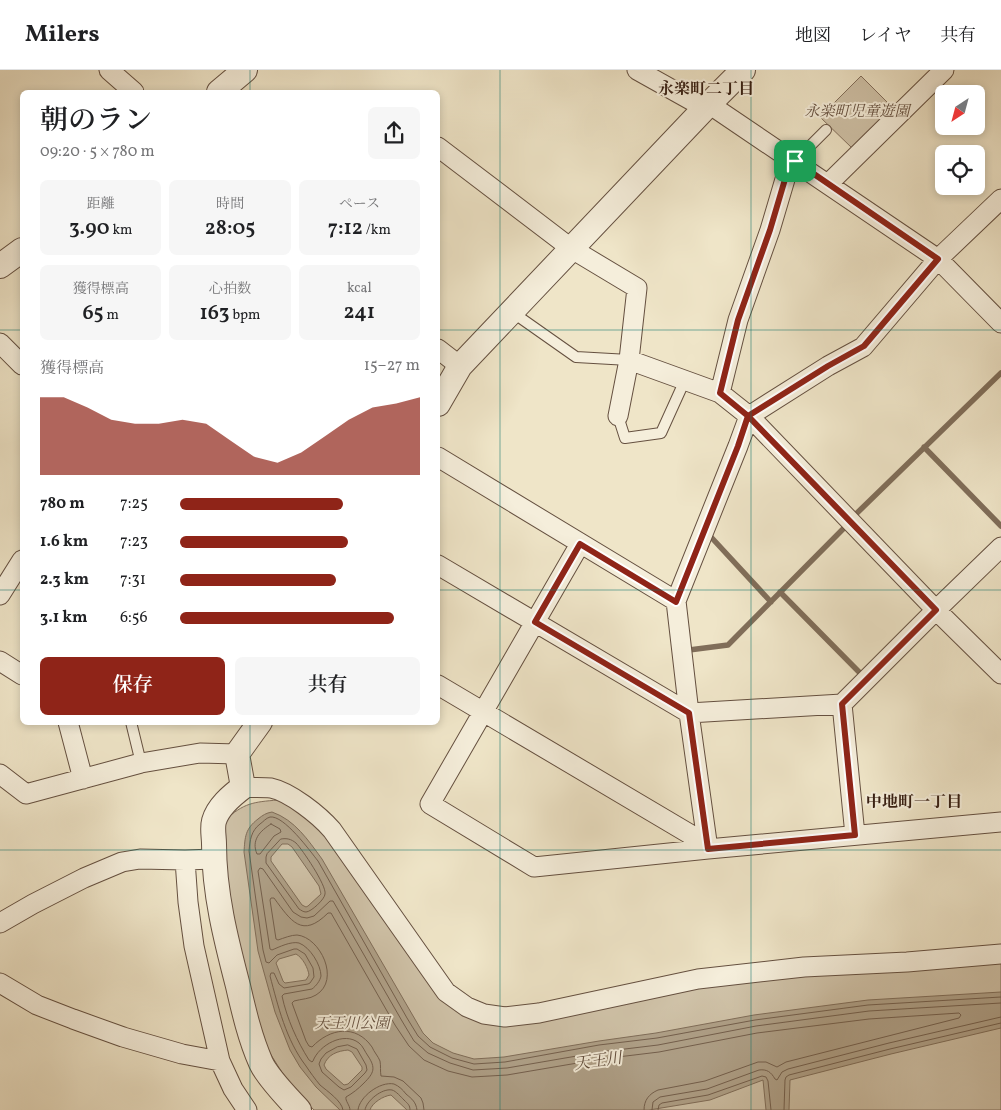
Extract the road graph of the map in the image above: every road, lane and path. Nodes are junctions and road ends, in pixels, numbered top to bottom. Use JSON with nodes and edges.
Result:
{"nodes":[{"id":1,"x":109,"y":70,"type":"edge"},
{"id":2,"x":244,"y":70,"type":"edge"},
{"id":3,"x":637,"y":70,"type":"edge"},
{"id":4,"x":743,"y":70,"type":"edge"},
{"id":5,"x":944,"y":70,"type":"edge"},
{"id":6,"x":132,"y":90,"type":"edge"},
{"id":7,"x":221,"y":90,"type":"edge"},
{"id":8,"x":707,"y":106,"type":"junction"},
{"id":9,"x":826,"y":130,"type":"dead end"},
{"id":10,"x":440,"y":149,"type":"edge"},
{"id":11,"x":793,"y":160,"type":"junction"},
{"id":12,"x":828,"y":184,"type":"junction"},
{"id":13,"x":1001,"y":199,"type":"edge"},
{"id":14,"x":572,"y":249,"type":"junction"},
{"id":15,"x":20,"y":251,"type":"edge"},
{"id":16,"x":938,"y":259,"type":"junction"},
{"id":17,"x":0,"y":266,"type":"edge"},
{"id":18,"x":512,"y":312,"type":"junction"},
{"id":19,"x":1001,"y":323,"type":"edge"},
{"id":20,"x":0,"y":343,"type":"edge"},
{"id":21,"x":440,"y":351,"type":"edge"},
{"id":22,"x":628,"y":360,"type":"junction"},
{"id":23,"x":20,"y":363,"type":"edge"},
{"id":24,"x":460,"y":366,"type":"junction"},
{"id":25,"x":685,"y":380,"type":"junction"},
{"id":26,"x":720,"y":393,"type":"junction"},
{"id":27,"x":440,"y":401,"type":"edge"},
{"id":28,"x":618,"y":416,"type":"joint"},
{"id":29,"x":748,"y":416,"type":"junction"},
{"id":30,"x":440,"y":458,"type":"edge"},
{"id":31,"x":580,"y":544,"type":"junction"},
{"id":32,"x":1001,"y":547,"type":"edge"},
{"id":33,"x":20,"y":563,"type":"edge"},
{"id":34,"x":440,"y":565,"type":"edge"},
{"id":35,"x":0,"y":595,"type":"edge"},
{"id":36,"x":676,"y":602,"type":"junction"},
{"id":37,"x":936,"y":610,"type":"junction"},
{"id":38,"x":535,"y":622,"type":"junction"},
{"id":39,"x":0,"y":661,"type":"edge"},
{"id":40,"x":20,"y":674,"type":"edge"},
{"id":41,"x":1001,"y":674,"type":"edge"},
{"id":42,"x":440,"y":686,"type":"edge"},
{"id":43,"x":842,"y":704,"type":"junction"},
{"id":44,"x":483,"y":712,"type":"junction"},
{"id":45,"x":689,"y":713,"type":"junction"},
{"id":46,"x":69,"y":725,"type":"edge"},
{"id":47,"x":131,"y":725,"type":"edge"},
{"id":48,"x":258,"y":725,"type":"edge"},
{"id":49,"x":237,"y":754,"type":"junction"},
{"id":50,"x":141,"y":763,"type":"junction"},
{"id":51,"x":0,"y":774,"type":"edge"},
{"id":52,"x":83,"y":779,"type":"junction"},
{"id":53,"x":243,"y":787,"type":"junction"},
{"id":54,"x":1001,"y":822,"type":"edge"},
{"id":55,"x":855,"y":835,"type":"junction"},
{"id":56,"x":708,"y":849,"type":"junction"},
{"id":57,"x":214,"y":859,"type":"junction"},
{"id":58,"x":185,"y":860,"type":"junction"},
{"id":59,"x":0,"y":923,"type":"edge"},
{"id":60,"x":1001,"y":954,"type":"edge"},
{"id":61,"x":0,"y":983,"type":"edge"},
{"id":62,"x":220,"y":1061,"type":"junction"},
{"id":63,"x":247,"y":1110,"type":"edge"},
{"id":64,"x":299,"y":1110,"type":"edge"}],
"edges":[{"from":1,"to":6,"type":"street"},
{"from":2,"to":7,"type":"street"},
{"from":3,"to":8,"type":"street"},
{"from":4,"to":8,"type":"street"},
{"from":5,"to":12,"type":"street"},
{"from":8,"to":11,"type":"street"},
{"from":8,"to":14,"type":"street"},
{"from":9,"to":11,"type":"lane"},
{"from":10,"to":14,"type":"street"},
{"from":11,"to":12,"type":"street"},
{"from":11,"to":26,"type":"street"},
{"from":12,"to":16,"type":"street"},
{"from":13,"to":16,"type":"street"},
{"from":14,"to":18,"type":"street"},
{"from":14,"to":22,"type":"street"},
{"from":15,"to":17,"type":"street"},
{"from":16,"to":19,"type":"street"},
{"from":16,"to":29,"type":"street"},
{"from":18,"to":22,"type":"lane"},
{"from":18,"to":24,"type":"street"},
{"from":20,"to":23,"type":"street"},
{"from":21,"to":24,"type":"street"},
{"from":22,"to":25,"type":"street"},
{"from":22,"to":28,"type":"street"},
{"from":24,"to":27,"type":"street"},
{"from":25,"to":26,"type":"street"},
{"from":25,"to":28,"type":"lane"},
{"from":26,"to":29,"type":"street"},
{"from":29,"to":36,"type":"street"},
{"from":29,"to":37,"type":"street"},
{"from":30,"to":31,"type":"street"},
{"from":31,"to":36,"type":"street"},
{"from":31,"to":38,"type":"street"},
{"from":32,"to":37,"type":"street"},
{"from":33,"to":35,"type":"street"},
{"from":34,"to":38,"type":"street"},
{"from":36,"to":45,"type":"street"},
{"from":37,"to":41,"type":"street"},
{"from":37,"to":43,"type":"street"},
{"from":38,"to":44,"type":"street"},
{"from":38,"to":45,"type":"street"},
{"from":39,"to":40,"type":"street"},
{"from":42,"to":44,"type":"street"},
{"from":43,"to":45,"type":"street"},
{"from":43,"to":55,"type":"street"},
{"from":44,"to":56,"type":"street"},
{"from":44,"to":56,"type":"street"},
{"from":45,"to":56,"type":"street"},
{"from":46,"to":52,"type":"street"},
{"from":47,"to":50,"type":"lane"},
{"from":48,"to":49,"type":"street"},
{"from":49,"to":50,"type":"street"},
{"from":49,"to":53,"type":"street"},
{"from":50,"to":52,"type":"street"},
{"from":51,"to":52,"type":"street"},
{"from":53,"to":57,"type":"street"},
{"from":53,"to":60,"type":"street"},
{"from":54,"to":55,"type":"street"},
{"from":55,"to":56,"type":"street"},
{"from":57,"to":58,"type":"street"},
{"from":57,"to":64,"type":"street"},
{"from":58,"to":59,"type":"street"},
{"from":58,"to":62,"type":"street"},
{"from":61,"to":62,"type":"street"},
{"from":62,"to":63,"type":"street"}]}
